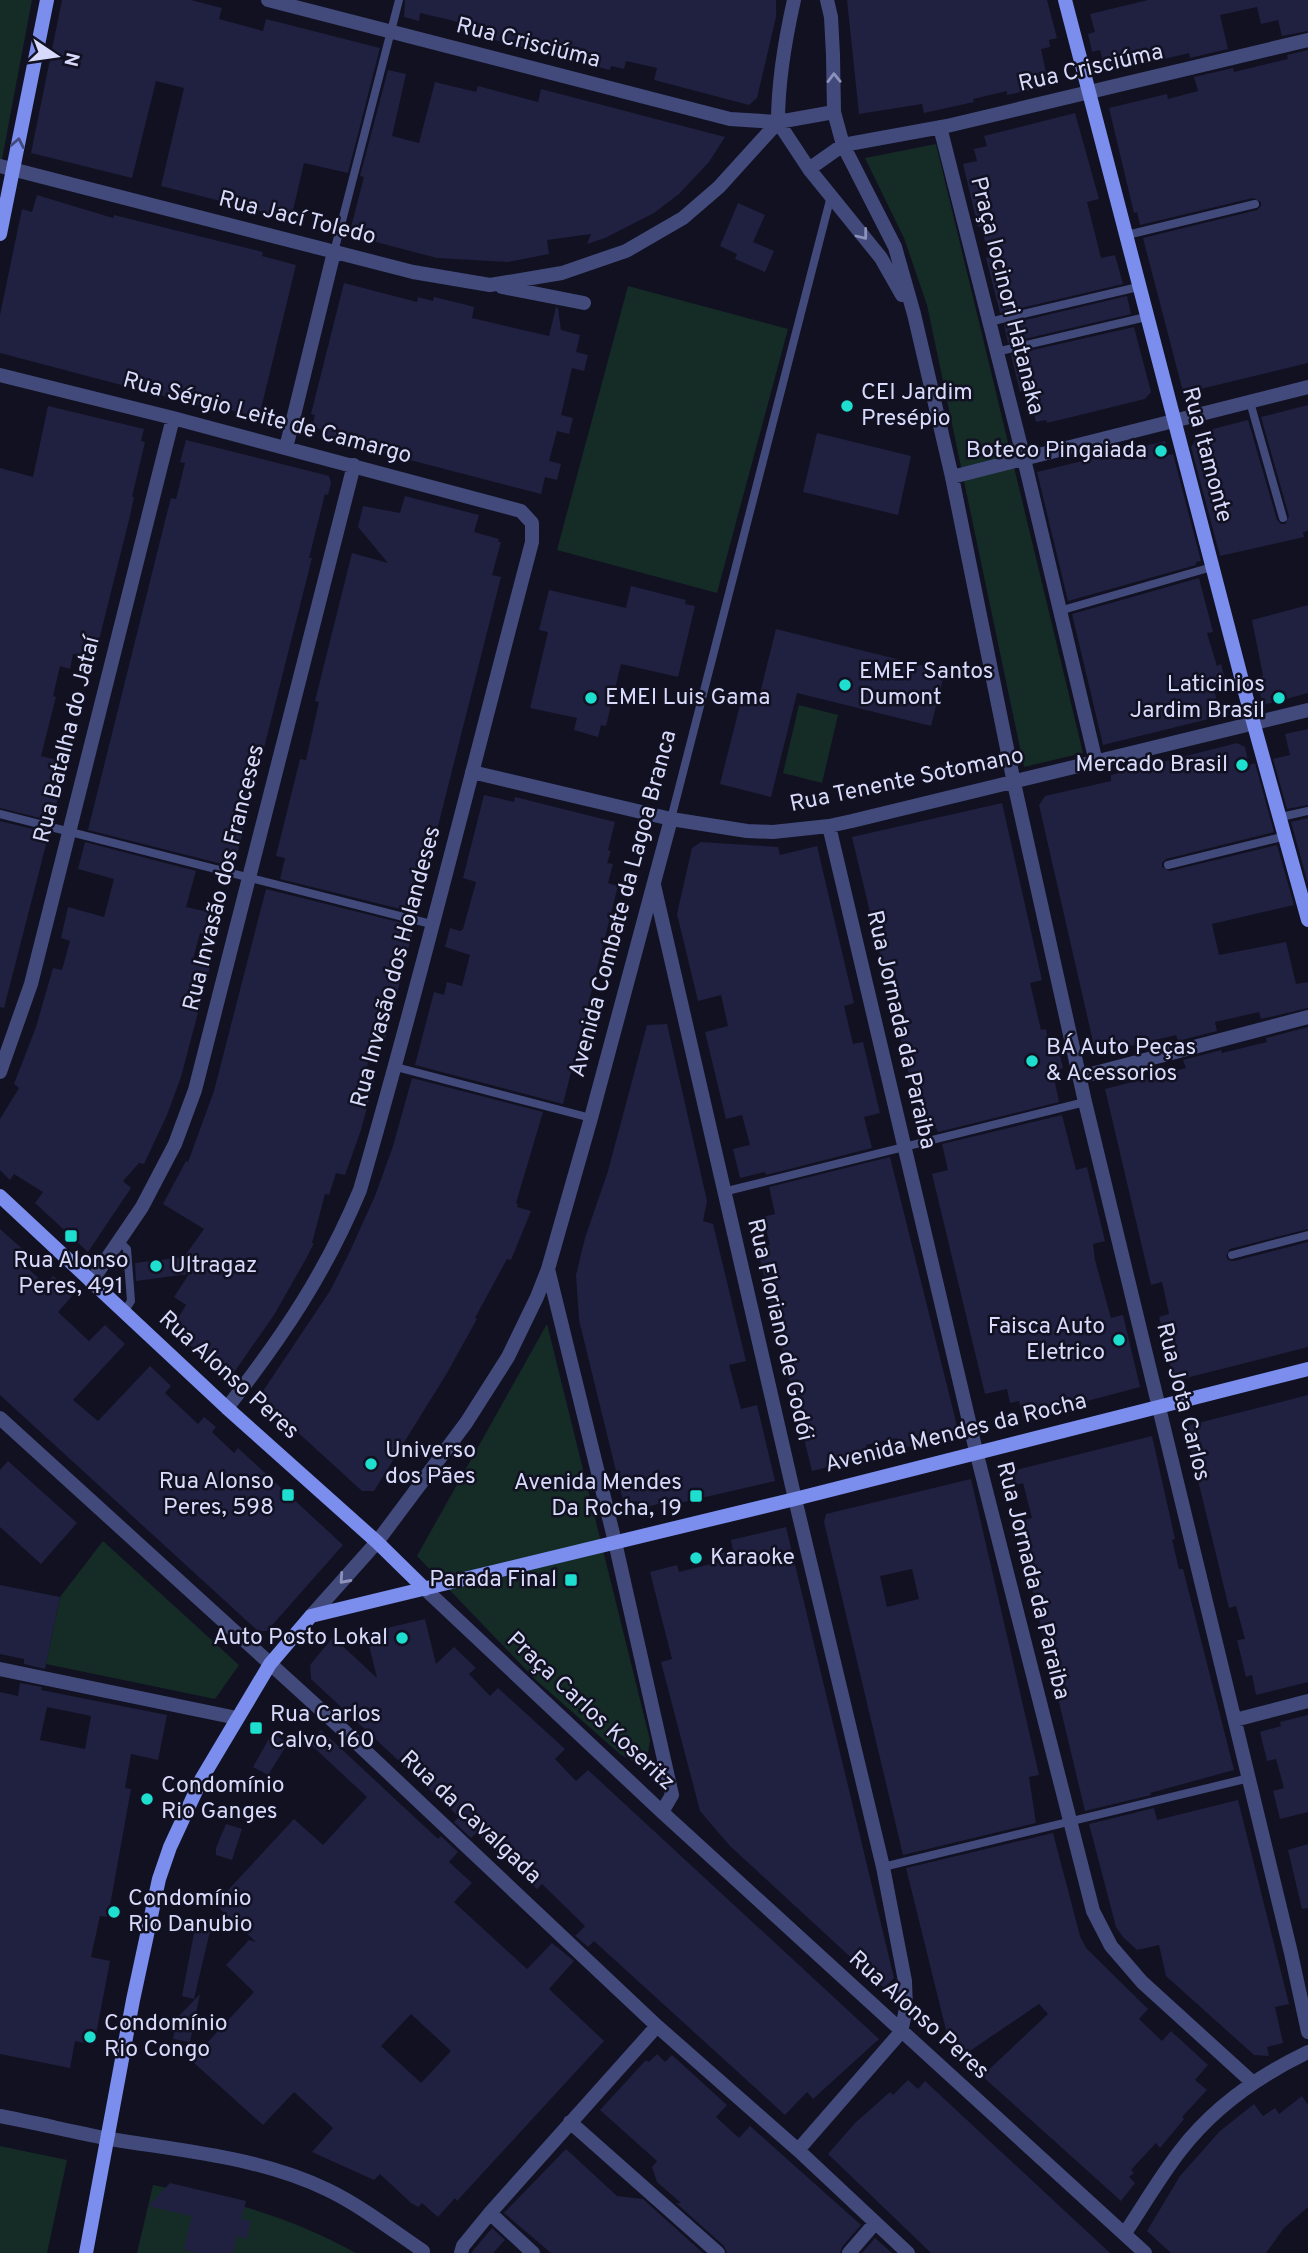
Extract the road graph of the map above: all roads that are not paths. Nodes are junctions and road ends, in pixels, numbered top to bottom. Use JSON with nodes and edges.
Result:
{"nodes":[{"id":1,"x":47,"y":0,"type":"edge"},
{"id":2,"x":268,"y":0,"type":"edge"},
{"id":3,"x":399,"y":0,"type":"edge"},
{"id":4,"x":794,"y":0,"type":"edge"},
{"id":5,"x":827,"y":0,"type":"edge"},
{"id":6,"x":1065,"y":0,"type":"edge"},
{"id":7,"x":391,"y":32,"type":"junction"},
{"id":8,"x":1308,"y":40,"type":"edge"},
{"id":9,"x":1090,"y":93,"type":"junction"},
{"id":10,"x":834,"y":112,"type":"junction"},
{"id":11,"x":778,"y":122,"type":"junction"},
{"id":12,"x":940,"y":127,"type":"junction"},
{"id":13,"x":843,"y":145,"type":"junction"},
{"id":14,"x":6,"y":168,"type":"edge"},
{"id":15,"x":809,"y":169,"type":"junction"},
{"id":16,"x":831,"y":196,"type":"junction"},
{"id":17,"x":1255,"y":204,"type":"dead end"},
{"id":18,"x":0,"y":234,"type":"edge"},
{"id":19,"x":1127,"y":235,"type":"junction"},
{"id":20,"x":334,"y":252,"type":"junction"},
{"id":21,"x":490,"y":285,"type":"junction"},
{"id":22,"x":1138,"y":287,"type":"junction"},
{"id":23,"x":584,"y":303,"type":"dead end"},
{"id":24,"x":914,"y":314,"type":"junction"},
{"id":25,"x":1146,"y":317,"type":"junction"},
{"id":26,"x":989,"y":323,"type":"junction"},
{"id":27,"x":996,"y":352,"type":"junction"},
{"id":28,"x":0,"y":375,"type":"edge"},
{"id":29,"x":1308,"y":387,"type":"edge"},
{"id":30,"x":1250,"y":402,"type":"junction"},
{"id":31,"x":173,"y":418,"type":"junction"},
{"id":32,"x":1174,"y":421,"type":"junction"},
{"id":33,"x":286,"y":448,"type":"junction"},
{"id":34,"x":1024,"y":459,"type":"junction"},
{"id":35,"x":354,"y":465,"type":"junction"},
{"id":36,"x":952,"y":477,"type":"junction"},
{"id":37,"x":521,"y":511,"type":"joint"},
{"id":38,"x":1283,"y":518,"type":"dead end"},
{"id":39,"x":1212,"y":566,"type":"junction"},
{"id":40,"x":1059,"y":611,"type":"junction"},
{"id":41,"x":1308,"y":710,"type":"edge"},
{"id":42,"x":1254,"y":724,"type":"junction"},
{"id":43,"x":1096,"y":762,"type":"junction"},
{"id":44,"x":472,"y":772,"type":"junction"},
{"id":45,"x":1014,"y":783,"type":"junction"},
{"id":46,"x":1308,"y":811,"type":"edge"},
{"id":47,"x":0,"y":814,"type":"edge"},
{"id":48,"x":1281,"y":817,"type":"junction"},
{"id":49,"x":671,"y":819,"type":"junction"},
{"id":50,"x":829,"y":826,"type":"junction"},
{"id":51,"x":69,"y":831,"type":"junction"},
{"id":52,"x":1286,"y":836,"type":"junction"},
{"id":53,"x":1168,"y":865,"type":"dead end"},
{"id":54,"x":248,"y":877,"type":"junction"},
{"id":55,"x":654,"y":885,"type":"junction"},
{"id":56,"x":1305,"y":898,"type":"edge"},
{"id":57,"x":1308,"y":920,"type":"edge"},
{"id":58,"x":435,"y":925,"type":"junction"},
{"id":59,"x":1308,"y":1017,"type":"edge"},
{"id":60,"x":396,"y":1067,"type":"junction"},
{"id":61,"x":0,"y":1072,"type":"edge"},
{"id":62,"x":1080,"y":1077,"type":"junction"},
{"id":63,"x":1085,"y":1102,"type":"junction"},
{"id":64,"x":592,"y":1118,"type":"junction"},
{"id":65,"x":904,"y":1147,"type":"junction"},
{"id":66,"x":723,"y":1192,"type":"junction"},
{"id":67,"x":0,"y":1196,"type":"edge"},
{"id":68,"x":1308,"y":1235,"type":"edge"},
{"id":69,"x":119,"y":1241,"type":"junction"},
{"id":70,"x":1232,"y":1255,"type":"dead end"},
{"id":71,"x":548,"y":1269,"type":"junction"},
{"id":72,"x":91,"y":1282,"type":"junction"},
{"id":73,"x":124,"y":1312,"type":"junction"},
{"id":74,"x":1308,"y":1369,"type":"edge"},
{"id":75,"x":1159,"y":1406,"type":"junction"},
{"id":76,"x":227,"y":1408,"type":"junction"},
{"id":77,"x":0,"y":1418,"type":"edge"},
{"id":78,"x":976,"y":1451,"type":"junction"},
{"id":79,"x":794,"y":1499,"type":"junction"},
{"id":80,"x":377,"y":1542,"type":"junction"},
{"id":81,"x":615,"y":1542,"type":"junction"},
{"id":82,"x":425,"y":1590,"type":"junction"},
{"id":83,"x":311,"y":1616,"type":"junction"},
{"id":84,"x":270,"y":1664,"type":"junction"},
{"id":85,"x":0,"y":1669,"type":"edge"},
{"id":86,"x":1308,"y":1701,"type":"edge"},
{"id":87,"x":237,"y":1718,"type":"junction"},
{"id":88,"x":1235,"y":1720,"type":"junction"},
{"id":89,"x":1249,"y":1778,"type":"junction"},
{"id":90,"x":662,"y":1812,"type":"junction"},
{"id":91,"x":1070,"y":1822,"type":"junction"},
{"id":92,"x":883,"y":1867,"type":"junction"},
{"id":93,"x":657,"y":2026,"type":"junction"},
{"id":94,"x":901,"y":2032,"type":"junction"},
{"id":95,"x":1308,"y":2032,"type":"edge"},
{"id":96,"x":1308,"y":2052,"type":"edge"},
{"id":97,"x":1252,"y":2082,"type":"junction"},
{"id":98,"x":0,"y":2116,"type":"edge"},
{"id":99,"x":570,"y":2122,"type":"junction"},
{"id":100,"x":108,"y":2138,"type":"junction"},
{"id":101,"x":798,"y":2150,"type":"junction"},
{"id":102,"x":489,"y":2213,"type":"junction"},
{"id":103,"x":876,"y":2223,"type":"junction"},
{"id":104,"x":1125,"y":2233,"type":"junction"},
{"id":105,"x":423,"y":2251,"type":"dead end"},
{"id":106,"x":86,"y":2253,"type":"edge"},
{"id":107,"x":461,"y":2253,"type":"edge"},
{"id":108,"x":533,"y":2253,"type":"edge"},
{"id":109,"x":718,"y":2253,"type":"edge"},
{"id":110,"x":849,"y":2253,"type":"edge"},
{"id":111,"x":908,"y":2253,"type":"edge"},
{"id":112,"x":1145,"y":2253,"type":"edge"}],
"edges":[{"from":14,"to":1,"type":"street","one_way":true},
{"from":2,"to":7,"type":"street","name":"Rua Crisciúma"},
{"from":3,"to":7,"type":"lane"},
{"from":4,"to":11,"type":"street"},
{"from":10,"to":5,"type":"street","one_way":true},
{"from":6,"to":9,"type":"street","name":"Rua Itamonte"},
{"from":7,"to":11,"type":"street","name":"Rua Crisciúma"},
{"from":7,"to":20,"type":"lane"},
{"from":8,"to":9,"type":"street","name":"Rua Crisciúma"},
{"from":9,"to":12,"type":"street","name":"Rua Crisciúma"},
{"from":9,"to":19,"type":"street","name":"Rua Itamonte"},
{"from":10,"to":11,"type":"street","name":"Rua Crisciúma"},
{"from":10,"to":13,"type":"street"},
{"from":11,"to":15,"type":"street"},
{"from":11,"to":21,"type":"street","name":"Rua Jací Toledo"},
{"from":12,"to":13,"type":"street","name":"Rua Crisciúma"},
{"from":12,"to":26,"type":"street","name":"Praça Iocinori Hatanaka"},
{"from":13,"to":15,"type":"street","name":"Rua Crisciúma"},
{"from":13,"to":24,"type":"street"},
{"from":14,"to":18,"type":"street"},
{"from":14,"to":20,"type":"street","name":"Rua Jací Toledo"},
{"from":15,"to":16,"type":"street"},
{"from":16,"to":24,"type":"street","one_way":true},
{"from":16,"to":49,"type":"lane","name":"Avenida Combate da Lagoa Branca"},
{"from":17,"to":19,"type":"lane"},
{"from":19,"to":22,"type":"street","name":"Rua Itamonte"},
{"from":20,"to":21,"type":"street","name":"Rua Jací Toledo"},
{"from":20,"to":33,"type":"street"},
{"from":21,"to":23,"type":"street"},
{"from":22,"to":25,"type":"street","name":"Rua Itamonte"},
{"from":22,"to":26,"type":"lane"},
{"from":24,"to":36,"type":"street"},
{"from":25,"to":27,"type":"lane"},
{"from":25,"to":32,"type":"street","name":"Rua Itamonte"},
{"from":26,"to":27,"type":"street","name":"Praça Iocinori Hatanaka"},
{"from":27,"to":34,"type":"street","name":"Praça Iocinori Hatanaka"},
{"from":28,"to":31,"type":"street","name":"Rua Sérgio Leite de Camargo"},
{"from":29,"to":30,"type":"street"},
{"from":30,"to":32,"type":"street"},
{"from":30,"to":38,"type":"lane"},
{"from":31,"to":33,"type":"street","name":"Rua Sérgio Leite de Camargo"},
{"from":31,"to":51,"type":"street","name":"Rua Batalha do Jataí"},
{"from":32,"to":34,"type":"street"},
{"from":32,"to":39,"type":"street","name":"Rua Itamonte"},
{"from":33,"to":35,"type":"street","name":"Rua Sérgio Leite de Camargo"},
{"from":34,"to":36,"type":"street"},
{"from":34,"to":40,"type":"street","name":"Praça Iocinori Hatanaka"},
{"from":35,"to":37,"type":"street","name":"Rua Sérgio Leite de Camargo"},
{"from":35,"to":54,"type":"street","name":"Rua Invasão dos Franceses"},
{"from":36,"to":45,"type":"street"},
{"from":37,"to":44,"type":"street","name":"Rua Invasão dos Holandeses"},
{"from":39,"to":40,"type":"lane"},
{"from":39,"to":42,"type":"street","name":"Rua Itamonte"},
{"from":40,"to":43,"type":"street","name":"Praça Iocinori Hatanaka"},
{"from":41,"to":42,"type":"street","name":"Rua Tenente Sotomano"},
{"from":42,"to":43,"type":"street","name":"Rua Tenente Sotomano"},
{"from":42,"to":48,"type":"street","name":"Rua Itamonte"},
{"from":43,"to":45,"type":"street","name":"Rua Tenente Sotomano"},
{"from":44,"to":49,"type":"street","name":"Rua Tenente Sotomano"},
{"from":44,"to":58,"type":"street","name":"Rua Invasão dos Holandeses"},
{"from":45,"to":50,"type":"street","name":"Rua Tenente Sotomano"},
{"from":45,"to":62,"type":"street","name":"Rua Jota Carlos"},
{"from":46,"to":48,"type":"lane"},
{"from":47,"to":51,"type":"lane"},
{"from":48,"to":52,"type":"street","name":"Rua Itamonte"},
{"from":49,"to":50,"type":"street","name":"Rua Tenente Sotomano"},
{"from":49,"to":55,"type":"street","name":"Avenida Combate da Lagoa Branca"},
{"from":50,"to":65,"type":"street","name":"Rua Jornada da Paraiba"},
{"from":51,"to":54,"type":"lane"},
{"from":51,"to":61,"type":"street","name":"Rua Batalha do Jataí"},
{"from":52,"to":53,"type":"lane"},
{"from":52,"to":56,"type":"street","name":"Rua Itamonte"},
{"from":54,"to":58,"type":"lane"},
{"from":54,"to":69,"type":"street","name":"Rua Invasão dos Franceses"},
{"from":55,"to":64,"type":"street","name":"Avenida Combate da Lagoa Branca"},
{"from":55,"to":66,"type":"street","name":"Rua Floriano de Godói"},
{"from":56,"to":57,"type":"street","name":"Rua Itamonte"},
{"from":58,"to":60,"type":"street","name":"Rua Invasão dos Holandeses"},
{"from":59,"to":62,"type":"street"},
{"from":60,"to":64,"type":"lane"},
{"from":60,"to":76,"type":"street","name":"Rua Invasão dos Holandeses"},
{"from":62,"to":63,"type":"street","name":"Rua Jota Carlos"},
{"from":63,"to":65,"type":"lane"},
{"from":63,"to":75,"type":"street","name":"Rua Jota Carlos"},
{"from":64,"to":71,"type":"street","name":"Avenida Combate da Lagoa Branca"},
{"from":65,"to":66,"type":"lane"},
{"from":65,"to":78,"type":"street","name":"Rua Jornada da Paraiba"},
{"from":66,"to":79,"type":"street","name":"Rua Floriano de Godói"},
{"from":67,"to":72,"type":"street","name":"Rua Alonso Peres"},
{"from":68,"to":70,"type":"lane"},
{"from":69,"to":72,"type":"street","name":"Rua Invasão dos Franceses"},
{"from":69,"to":73,"type":"lane"},
{"from":71,"to":80,"type":"street","name":"Avenida Combate da Lagoa Branca"},
{"from":71,"to":81,"type":"street","name":"Praça Carlos Koseritz"},
{"from":72,"to":73,"type":"street","name":"Rua Alonso Peres"},
{"from":73,"to":76,"type":"street","name":"Rua Alonso Peres"},
{"from":74,"to":75,"type":"street","name":"Avenida Mendes da Rocha"},
{"from":75,"to":78,"type":"street","name":"Avenida Mendes da Rocha"},
{"from":75,"to":88,"type":"street","name":"Rua Jota Carlos"},
{"from":76,"to":80,"type":"street","name":"Rua Alonso Peres"},
{"from":77,"to":84,"type":"street","name":"Rua da Cavalgada"},
{"from":78,"to":79,"type":"street","name":"Avenida Mendes da Rocha"},
{"from":78,"to":91,"type":"street","name":"Rua Jornada da Paraiba"},
{"from":79,"to":81,"type":"street","name":"Avenida Mendes da Rocha"},
{"from":79,"to":92,"type":"street","name":"Rua Floriano de Godói"},
{"from":80,"to":82,"type":"street","name":"Rua Alonso Peres"},
{"from":80,"to":83,"type":"street","name":"Avenida Combate da Lagoa Branca","one_way":true},
{"from":81,"to":82,"type":"street"},
{"from":81,"to":90,"type":"street","name":"Praça Carlos Koseritz"},
{"from":82,"to":83,"type":"street"},
{"from":82,"to":90,"type":"street","name":"Praça Carlos Koseritz"},
{"from":83,"to":84,"type":"street"},
{"from":84,"to":87,"type":"street"},
{"from":84,"to":93,"type":"street","name":"Rua da Cavalgada"},
{"from":85,"to":87,"type":"street"},
{"from":86,"to":88,"type":"street"},
{"from":87,"to":100,"type":"street"},
{"from":88,"to":89,"type":"street","name":"Rua Jota Carlos"},
{"from":89,"to":91,"type":"lane"},
{"from":89,"to":95,"type":"street","name":"Rua Jota Carlos"},
{"from":90,"to":94,"type":"street","name":"Rua Alonso Peres"},
{"from":91,"to":92,"type":"lane"},
{"from":91,"to":97,"type":"street","name":"Rua Jornada da Paraiba"},
{"from":92,"to":94,"type":"street","name":"Rua Floriano de Godói"},
{"from":93,"to":99,"type":"street"},
{"from":93,"to":101,"type":"street","name":"Rua da Cavalgada"},
{"from":94,"to":101,"type":"street"},
{"from":94,"to":104,"type":"street","name":"Rua Alonso Peres"},
{"from":96,"to":97,"type":"street"},
{"from":97,"to":104,"type":"street"},
{"from":98,"to":100,"type":"street"},
{"from":99,"to":102,"type":"street"},
{"from":99,"to":109,"type":"street"},
{"from":100,"to":105,"type":"street"},
{"from":100,"to":106,"type":"street"},
{"from":101,"to":103,"type":"street","name":"Rua da Cavalgada"},
{"from":102,"to":107,"type":"street"},
{"from":102,"to":108,"type":"street"},
{"from":103,"to":110,"type":"street"},
{"from":103,"to":111,"type":"street","name":"Rua da Cavalgada"},
{"from":104,"to":112,"type":"street","name":"Rua Alonso Peres"}]}
